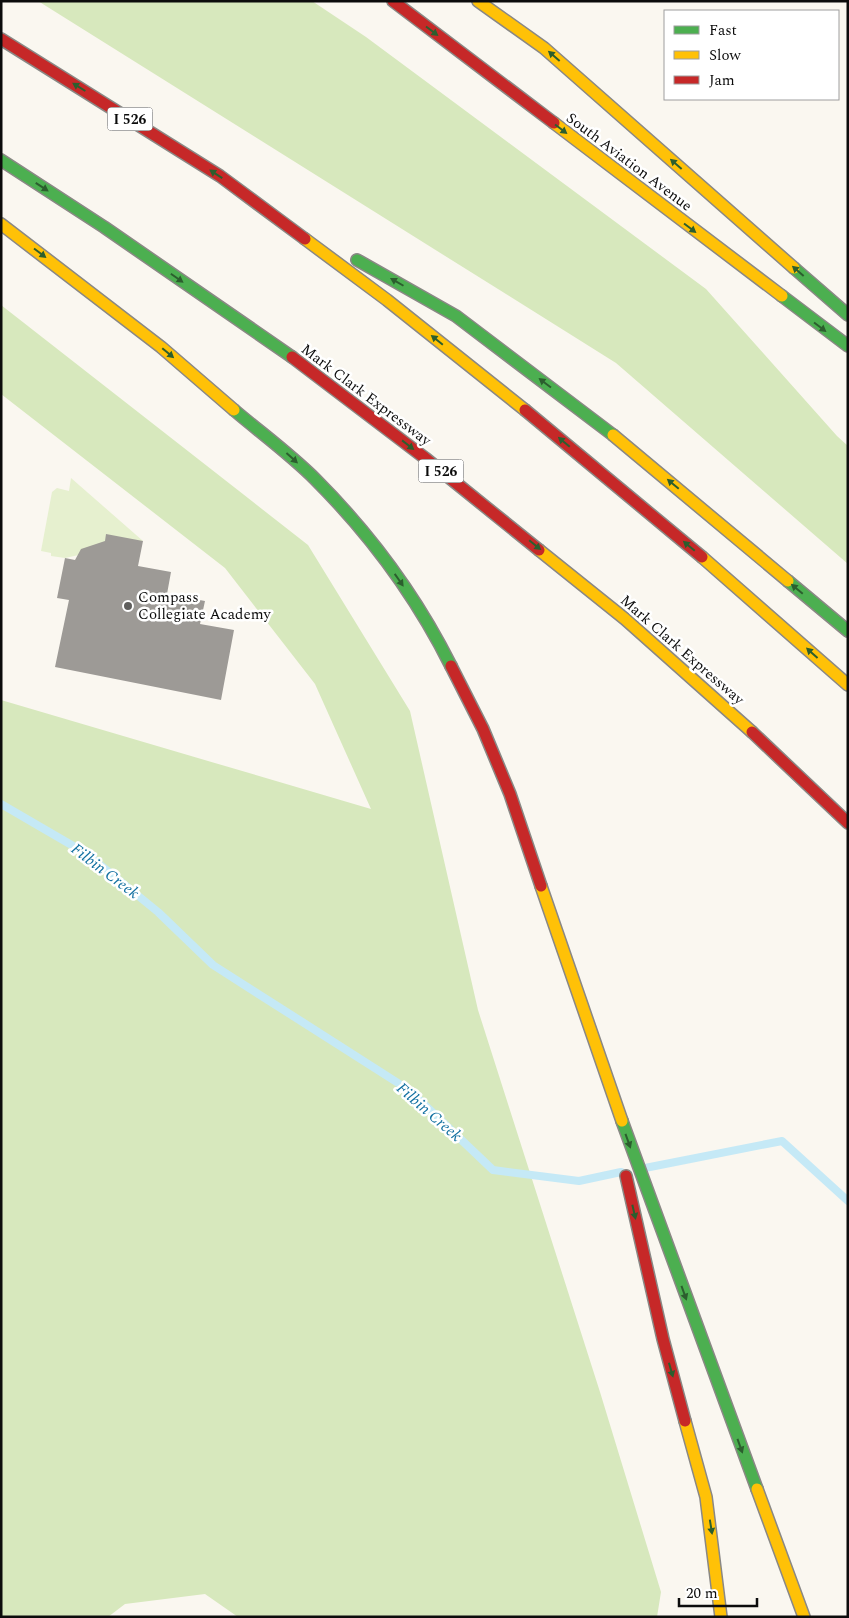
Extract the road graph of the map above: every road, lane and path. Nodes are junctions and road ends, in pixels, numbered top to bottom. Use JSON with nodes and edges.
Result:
{"nodes":[{"id":1,"x":393,"y":1,"type":"edge"},
{"id":2,"x":478,"y":1,"type":"edge"},
{"id":3,"x":1,"y":39,"type":"edge"},
{"id":4,"x":1,"y":160,"type":"edge"},
{"id":5,"x":256,"y":202,"type":"junction"},
{"id":6,"x":1,"y":224,"type":"edge"},
{"id":7,"x":848,"y":315,"type":"edge"},
{"id":8,"x":848,"y":346,"type":"edge"},
{"id":9,"x":848,"y":631,"type":"edge"},
{"id":10,"x":848,"y":685,"type":"edge"},
{"id":11,"x":848,"y":823,"type":"edge"},
{"id":12,"x":600,"y":1062,"type":"junction"},
{"id":13,"x":619,"y":1148,"type":"dead end"},
{"id":14,"x":624,"y":1167,"type":"dead end"},
{"id":15,"x":721,"y":1617,"type":"edge"},
{"id":16,"x":804,"y":1617,"type":"edge"}],
"edges":[{"from":1,"to":8,"type":"main road","name":"South Aviation Avenue","one_way":true},
{"from":7,"to":2,"type":"main road","name":"South Aviation Avenue","one_way":true},
{"from":5,"to":3,"type":"main road","number":"I 526","one_way":true},
{"from":4,"to":11,"type":"main road","name":"Mark Clark Expressway","number":"I 526","one_way":true},
{"from":9,"to":5,"type":"main road","one_way":true},
{"from":10,"to":5,"type":"main road","number":"I 526","one_way":true},
{"from":6,"to":12,"type":"main road","one_way":true},
{"from":12,"to":13,"type":"main road"},
{"from":12,"to":16,"type":"main road","one_way":true},
{"from":14,"to":15,"type":"main road","one_way":true}]}
